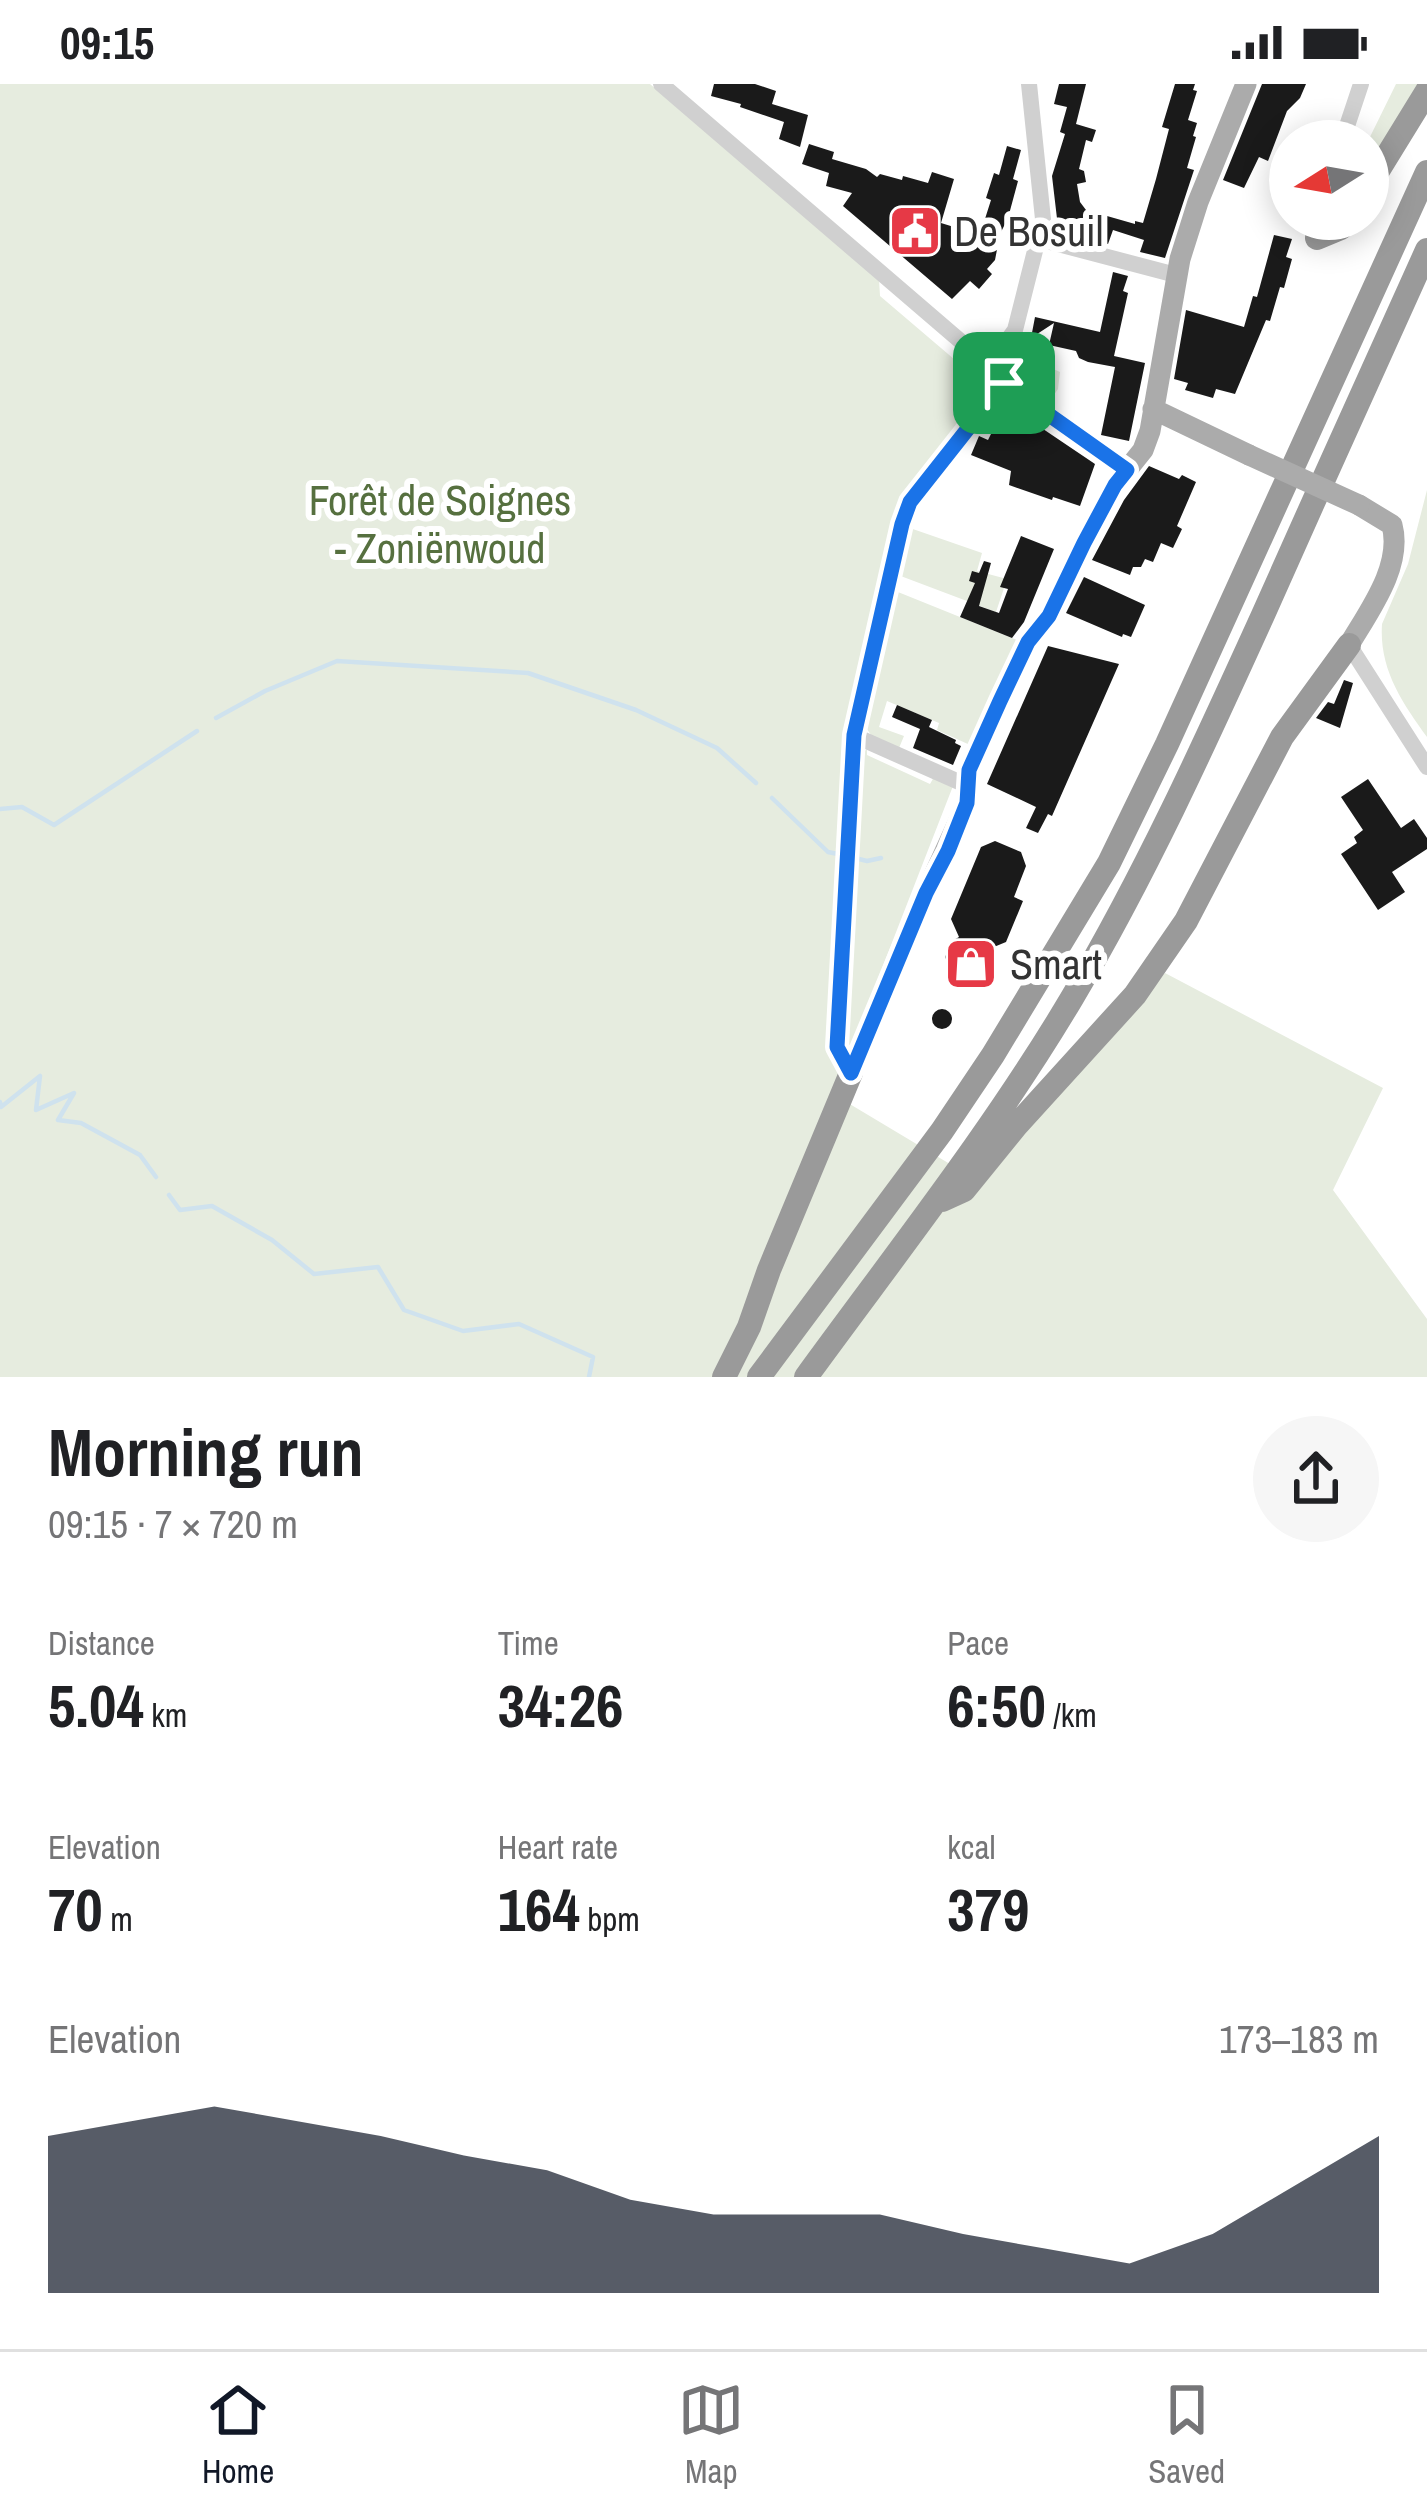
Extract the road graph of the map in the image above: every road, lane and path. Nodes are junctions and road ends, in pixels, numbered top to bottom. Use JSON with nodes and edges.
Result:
{"nodes":[{"id":1,"x":661,"y":84,"type":"edge"},
{"id":2,"x":1030,"y":84,"type":"edge"},
{"id":3,"x":1246,"y":84,"type":"edge"},
{"id":4,"x":1361,"y":84,"type":"edge"},
{"id":5,"x":1427,"y":91,"type":"edge"},
{"id":6,"x":1349,"y":120,"type":"edge"},
{"id":7,"x":1389,"y":153,"type":"edge"},
{"id":8,"x":1427,"y":172,"type":"edge"},
{"id":9,"x":1039,"y":239,"type":"junction"},
{"id":10,"x":1427,"y":250,"type":"edge"},
{"id":11,"x":1176,"y":275,"type":"junction"},
{"id":12,"x":996,"y":356,"type":"junction"},
{"id":13,"x":1004,"y":383,"type":"junction"},
{"id":14,"x":1153,"y":409,"type":"junction"},
{"id":15,"x":1127,"y":470,"type":"junction"},
{"id":16,"x":1354,"y":653,"type":"junction"},
{"id":17,"x":854,"y":735,"type":"junction"},
{"id":18,"x":1427,"y":767,"type":"edge"},
{"id":19,"x":968,"y":786,"type":"junction"},
{"id":20,"x":847,"y":1066,"type":"junction"},
{"id":21,"x":934,"y":1203,"type":"junction"},
{"id":22,"x":724,"y":1377,"type":"edge"},
{"id":23,"x":759,"y":1377,"type":"edge"},
{"id":24,"x":806,"y":1377,"type":"edge"}],
"edges":[{"from":1,"to":12,"type":"street"},
{"from":2,"to":9,"type":"street"},
{"from":3,"to":11,"type":"main road"},
{"from":4,"to":6,"type":"street"},
{"from":5,"to":7,"type":"highway"},
{"from":8,"to":23,"type":"highway"},
{"from":9,"to":11,"type":"street"},
{"from":9,"to":12,"type":"street"},
{"from":10,"to":21,"type":"highway"},
{"from":11,"to":14,"type":"main road"},
{"from":12,"to":13,"type":"street"},
{"from":13,"to":15,"type":"street"},
{"from":13,"to":17,"type":"street"},
{"from":14,"to":15,"type":"main road"},
{"from":14,"to":16,"type":"main road","bridge":true},
{"from":15,"to":19,"type":"main road"},
{"from":16,"to":18,"type":"street"},
{"from":16,"to":21,"type":"highway"},
{"from":17,"to":19,"type":"street"},
{"from":17,"to":20,"type":"street"},
{"from":19,"to":20,"type":"main road"},
{"from":20,"to":22,"type":"highway"},
{"from":21,"to":24,"type":"highway"}]}
